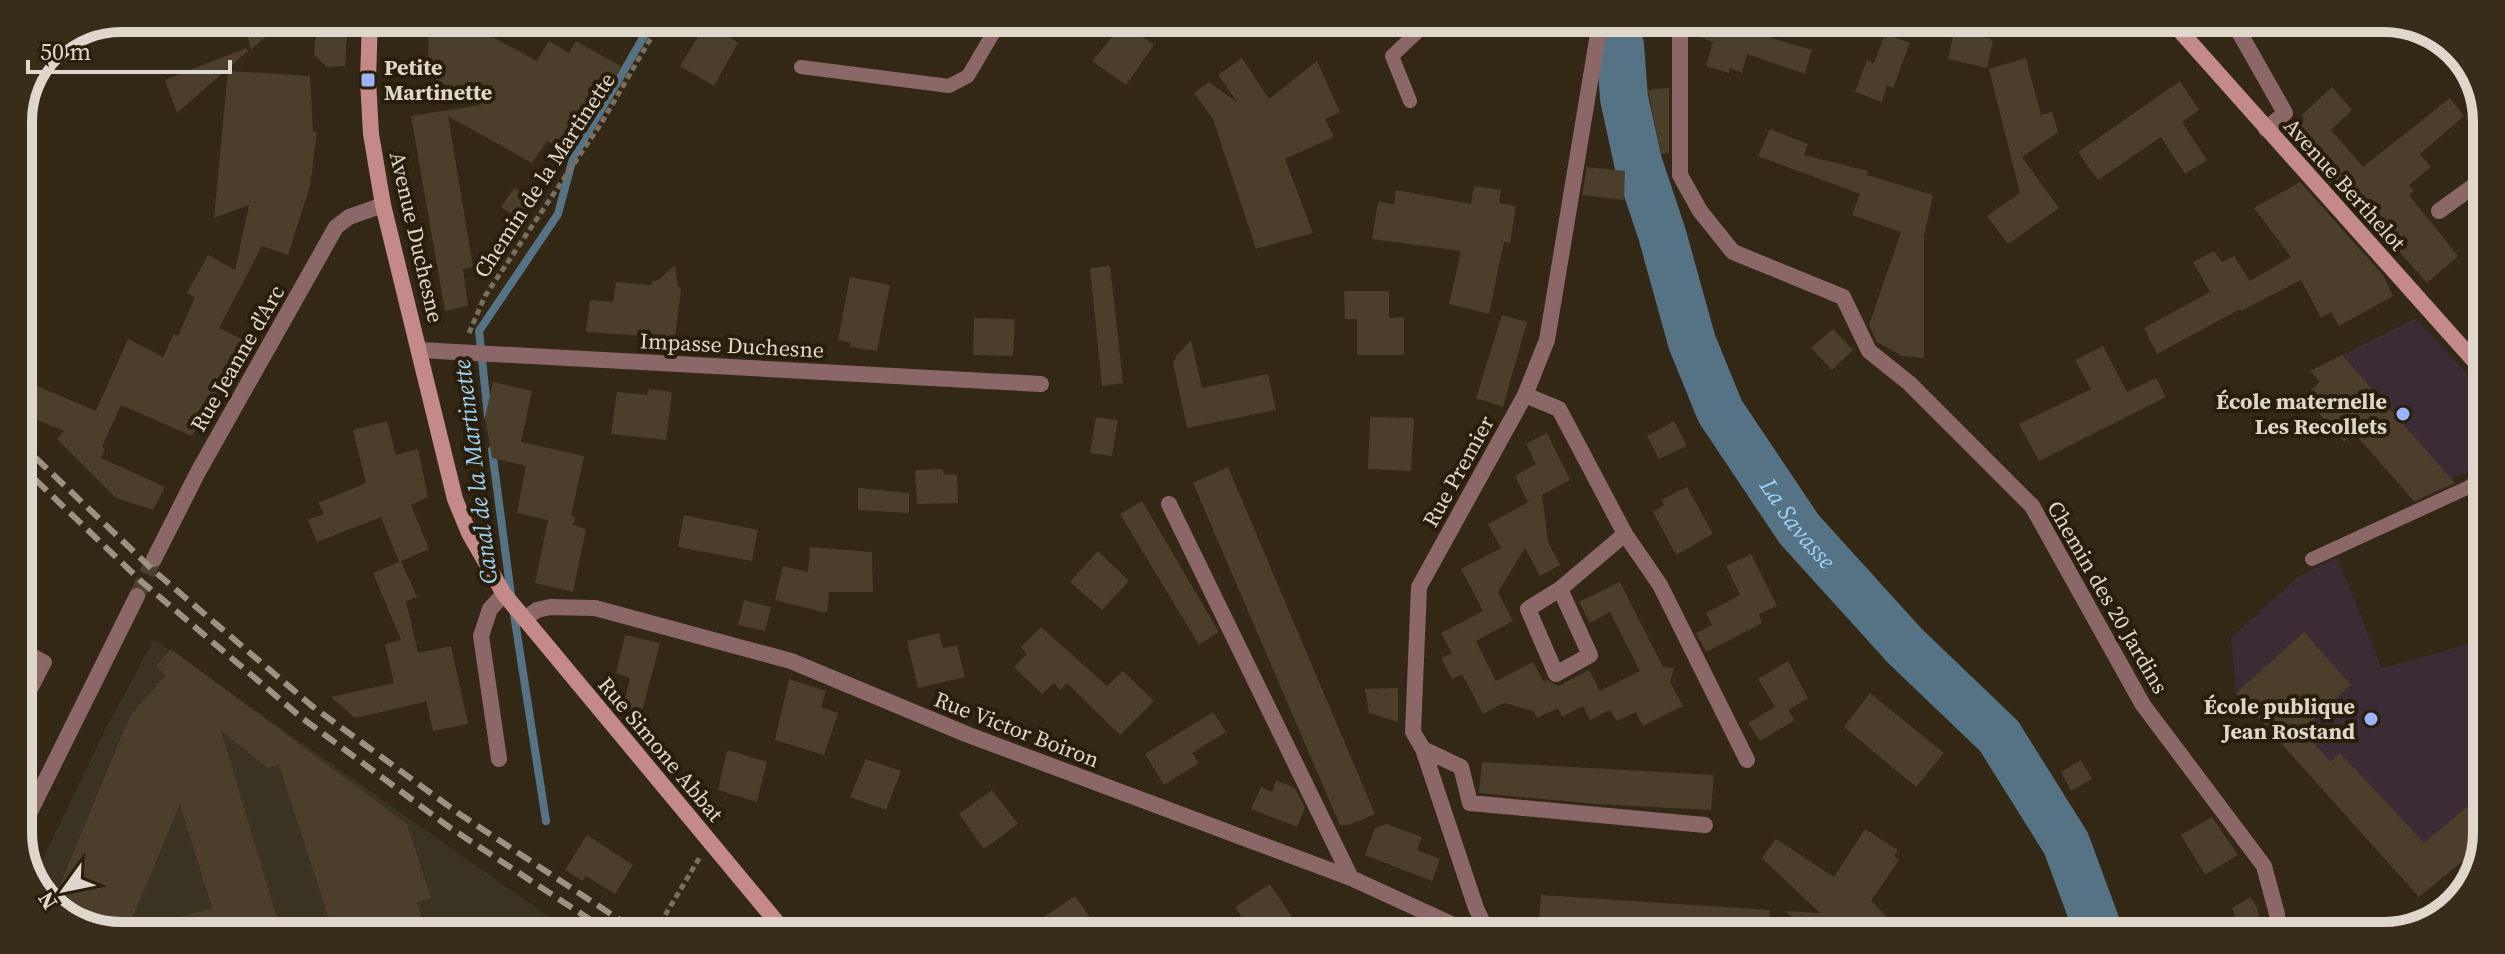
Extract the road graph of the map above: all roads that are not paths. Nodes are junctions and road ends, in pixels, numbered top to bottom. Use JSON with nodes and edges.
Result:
{"nodes":[{"id":1,"x":370,"y":32,"type":"edge"},
{"id":2,"x":994,"y":32,"type":"edge"},
{"id":3,"x":1417,"y":32,"type":"edge"},
{"id":4,"x":1598,"y":32,"type":"edge"},
{"id":5,"x":1680,"y":32,"type":"edge"},
{"id":6,"x":2181,"y":32,"type":"edge"},
{"id":7,"x":2239,"y":32,"type":"edge"},
{"id":8,"x":801,"y":67,"type":"dead end"},
{"id":9,"x":1410,"y":101,"type":"dead end"},
{"id":10,"x":2266,"y":129,"type":"junction"},
{"id":11,"x":2473,"y":186,"type":"edge"},
{"id":12,"x":383,"y":205,"type":"junction"},
{"id":13,"x":2439,"y":211,"type":"dead end"},
{"id":14,"x":420,"y":350,"type":"junction"},
{"id":15,"x":2473,"y":360,"type":"edge"},
{"id":16,"x":1041,"y":384,"type":"dead end"},
{"id":17,"x":1525,"y":395,"type":"junction"},
{"id":18,"x":2473,"y":484,"type":"edge"},
{"id":19,"x":1169,"y":504,"type":"dead end"},
{"id":20,"x":1625,"y":534,"type":"junction"},
{"id":21,"x":154,"y":559,"type":"tunnel mouth"},
{"id":22,"x":2312,"y":559,"type":"dead end"},
{"id":23,"x":1560,"y":589,"type":"junction"},
{"id":24,"x":504,"y":594,"type":"junction"},
{"id":25,"x":137,"y":596,"type":"tunnel mouth"},
{"id":26,"x":524,"y":619,"type":"junction"},
{"id":27,"x":32,"y":655,"type":"edge"},
{"id":28,"x":32,"y":687,"type":"edge"},
{"id":29,"x":1423,"y":749,"type":"junction"},
{"id":30,"x":499,"y":759,"type":"dead end"},
{"id":31,"x":1747,"y":760,"type":"dead end"},
{"id":32,"x":32,"y":808,"type":"edge"},
{"id":33,"x":1705,"y":825,"type":"dead end"},
{"id":34,"x":1351,"y":878,"type":"junction"},
{"id":35,"x":777,"y":922,"type":"edge"},
{"id":36,"x":1440,"y":922,"type":"edge"},
{"id":37,"x":1482,"y":922,"type":"edge"},
{"id":38,"x":2277,"y":922,"type":"edge"}],
"edges":[{"from":1,"to":12,"type":"main road","name":"Avenue Duchesne"},
{"from":2,"to":8,"type":"lane"},
{"from":3,"to":9,"type":"lane"},
{"from":4,"to":17,"type":"street","name":"Rue Premier"},
{"from":5,"to":38,"type":"street","name":"Chemin des 20 Jardins"},
{"from":6,"to":10,"type":"main road","name":"Avenue Berthelot"},
{"from":7,"to":10,"type":"street"},
{"from":10,"to":15,"type":"main road","name":"Avenue Berthelot"},
{"from":11,"to":13,"type":"street"},
{"from":12,"to":14,"type":"main road","name":"Avenue Duchesne"},
{"from":12,"to":21,"type":"street","name":"Rue Jeanne d'Arc"},
{"from":14,"to":16,"type":"street","name":"Impasse Duchesne"},
{"from":14,"to":24,"type":"main road","name":"Avenue Duchesne"},
{"from":17,"to":20,"type":"street"},
{"from":17,"to":29,"type":"street","name":"Rue Premier"},
{"from":18,"to":22,"type":"lane"},
{"from":19,"to":34,"type":"street"},
{"from":20,"to":23,"type":"street"},
{"from":20,"to":31,"type":"street"},
{"from":23,"to":23,"type":"street"},
{"from":24,"to":26,"type":"main road","name":"Rue Simone Abbat"},
{"from":24,"to":30,"type":"street"},
{"from":25,"to":32,"type":"street"},
{"from":26,"to":34,"type":"street","name":"Rue Victor Boiron"},
{"from":26,"to":35,"type":"main road","name":"Rue Simone Abbat"},
{"from":27,"to":28,"type":"lane"},
{"from":29,"to":33,"type":"street"},
{"from":29,"to":37,"type":"street","name":"Rue Premier"},
{"from":34,"to":36,"type":"street","name":"Rue Victor Boiron"}]}
